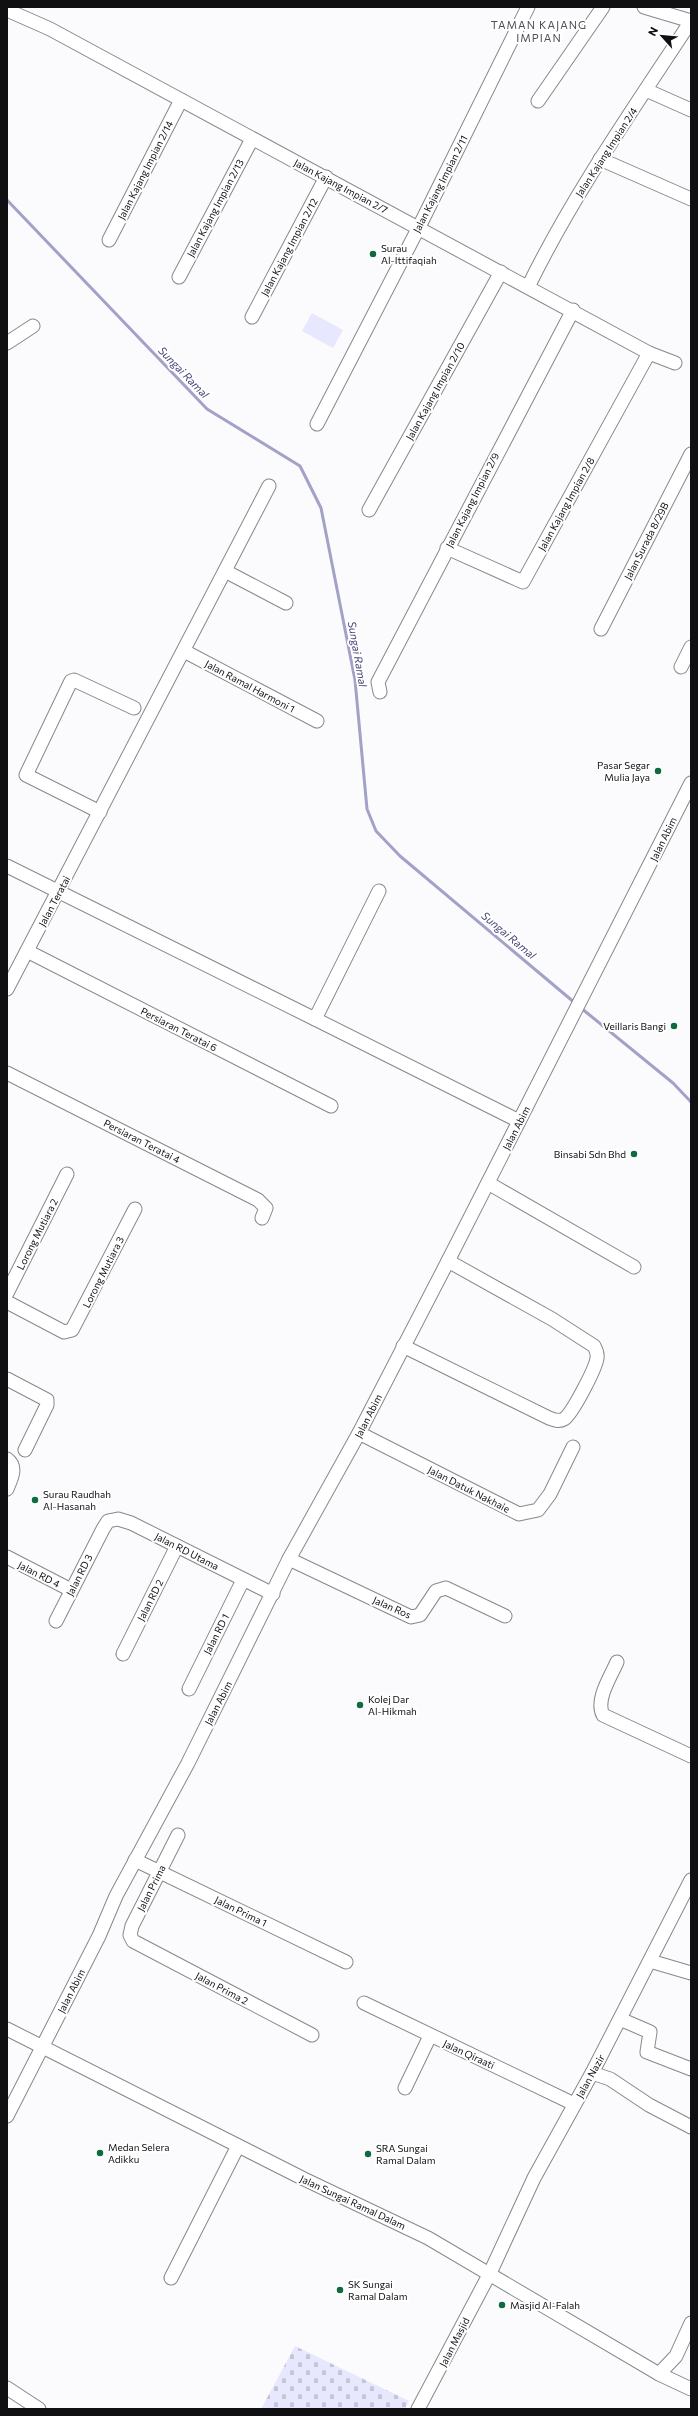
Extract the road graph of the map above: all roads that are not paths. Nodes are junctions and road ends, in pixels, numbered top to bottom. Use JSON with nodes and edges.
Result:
{"nodes":[{"id":1,"x":528,"y":7,"type":"edge"},
{"id":2,"x":603,"y":7,"type":"edge"},
{"id":3,"x":644,"y":7,"type":"edge"},
{"id":4,"x":7,"y":10,"type":"edge"},
{"id":5,"x":691,"y":21,"type":"edge"},
{"id":6,"x":646,"y":90,"type":"junction"},
{"id":7,"x":181,"y":100,"type":"junction"},
{"id":8,"x":538,"y":101,"type":"dead end"},
{"id":9,"x":691,"y":110,"type":"edge"},
{"id":10,"x":252,"y":139,"type":"junction"},
{"id":11,"x":600,"y":159,"type":"junction"},
{"id":12,"x":326,"y":178,"type":"junction"},
{"id":13,"x":691,"y":199,"type":"edge"},
{"id":14,"x":419,"y":227,"type":"junction"},
{"id":15,"x":109,"y":240,"type":"dead end"},
{"id":16,"x":501,"y":272,"type":"junction"},
{"id":17,"x":179,"y":278,"type":"dead end"},
{"id":18,"x":528,"y":287,"type":"junction"},
{"id":19,"x":573,"y":310,"type":"junction"},
{"id":20,"x":252,"y":317,"type":"dead end"},
{"id":21,"x":33,"y":326,"type":"dead end"},
{"id":22,"x":7,"y":343,"type":"edge"},
{"id":23,"x":649,"y":353,"type":"junction"},
{"id":24,"x":675,"y":363,"type":"dead end"},
{"id":25,"x":317,"y":424,"type":"dead end"},
{"id":26,"x":691,"y":454,"type":"edge"},
{"id":27,"x":269,"y":486,"type":"dead end"},
{"id":28,"x":369,"y":510,"type":"dead end"},
{"id":29,"x":447,"y":548,"type":"junction"},
{"id":30,"x":225,"y":571,"type":"junction"},
{"id":31,"x":286,"y":603,"type":"dead end"},
{"id":32,"x":601,"y":629,"type":"dead end"},
{"id":33,"x":691,"y":647,"type":"edge"},
{"id":34,"x":184,"y":651,"type":"junction"},
{"id":35,"x":681,"y":666,"type":"dead end"},
{"id":36,"x":380,"y":692,"type":"dead end"},
{"id":37,"x":134,"y":708,"type":"dead end"},
{"id":38,"x":317,"y":721,"type":"dead end"},
{"id":39,"x":691,"y":783,"type":"edge"},
{"id":40,"x":100,"y":812,"type":"junction"},
{"id":41,"x":7,"y":866,"type":"edge"},
{"id":42,"x":379,"y":891,"type":"dead end"},
{"id":43,"x":59,"y":892,"type":"junction"},
{"id":44,"x":27,"y":951,"type":"junction"},
{"id":45,"x":7,"y":990,"type":"edge"},
{"id":46,"x":315,"y":1019,"type":"junction"},
{"id":47,"x":7,"y":1072,"type":"edge"},
{"id":48,"x":330,"y":1106,"type":"dead end"},
{"id":49,"x":519,"y":1121,"type":"junction"},
{"id":50,"x":67,"y":1174,"type":"dead end"},
{"id":51,"x":488,"y":1183,"type":"junction"},
{"id":52,"x":135,"y":1209,"type":"dead end"},
{"id":53,"x":262,"y":1218,"type":"dead end"},
{"id":54,"x":448,"y":1262,"type":"junction"},
{"id":55,"x":634,"y":1267,"type":"dead end"},
{"id":56,"x":7,"y":1293,"type":"edge"},
{"id":57,"x":7,"y":1302,"type":"edge"},
{"id":58,"x":403,"y":1346,"type":"junction"},
{"id":59,"x":7,"y":1379,"type":"edge"},
{"id":60,"x":359,"y":1433,"type":"junction"},
{"id":61,"x":573,"y":1447,"type":"dead end"},
{"id":62,"x":25,"y":1450,"type":"dead end"},
{"id":63,"x":7,"y":1459,"type":"edge"},
{"id":64,"x":7,"y":1490,"type":"edge"},
{"id":65,"x":103,"y":1529,"type":"joint"},
{"id":66,"x":177,"y":1546,"type":"junction"},
{"id":67,"x":7,"y":1557,"type":"edge"},
{"id":68,"x":289,"y":1560,"type":"junction"},
{"id":69,"x":243,"y":1580,"type":"junction"},
{"id":70,"x":71,"y":1590,"type":"junction"},
{"id":71,"x":273,"y":1594,"type":"junction"},
{"id":72,"x":505,"y":1616,"type":"dead end"},
{"id":73,"x":56,"y":1621,"type":"dead end"},
{"id":74,"x":123,"y":1654,"type":"dead end"},
{"id":75,"x":617,"y":1662,"type":"dead end"},
{"id":76,"x":189,"y":1689,"type":"dead end"},
{"id":77,"x":691,"y":1756,"type":"edge"},
{"id":78,"x":178,"y":1835,"type":"dead end"},
{"id":79,"x":135,"y":1860,"type":"junction"},
{"id":80,"x":160,"y":1872,"type":"junction"},
{"id":81,"x":691,"y":1880,"type":"edge"},
{"id":82,"x":687,"y":1899,"type":"edge"},
{"id":83,"x":133,"y":1941,"type":"joint"},
{"id":84,"x":650,"y":1961,"type":"junction"},
{"id":85,"x":346,"y":1962,"type":"dead end"},
{"id":86,"x":691,"y":1973,"type":"edge"},
{"id":87,"x":364,"y":2003,"type":"dead end"},
{"id":88,"x":620,"y":2019,"type":"junction"},
{"id":89,"x":7,"y":2029,"type":"edge"},
{"id":90,"x":312,"y":2035,"type":"dead end"},
{"id":91,"x":430,"y":2036,"type":"junction"},
{"id":92,"x":42,"y":2047,"type":"junction"},
{"id":93,"x":691,"y":2069,"type":"edge"},
{"id":94,"x":592,"y":2073,"type":"junction"},
{"id":95,"x":405,"y":2088,"type":"dead end"},
{"id":96,"x":574,"y":2104,"type":"junction"},
{"id":97,"x":7,"y":2116,"type":"edge"},
{"id":98,"x":691,"y":2127,"type":"edge"},
{"id":99,"x":238,"y":2146,"type":"junction"},
{"id":100,"x":490,"y":2273,"type":"junction"},
{"id":101,"x":171,"y":2278,"type":"dead end"},
{"id":102,"x":691,"y":2323,"type":"edge"},
{"id":103,"x":659,"y":2374,"type":"junction"},
{"id":104,"x":7,"y":2388,"type":"edge"},
{"id":105,"x":691,"y":2389,"type":"edge"},
{"id":106,"x":38,"y":2409,"type":"edge"},
{"id":107,"x":418,"y":2409,"type":"edge"}],
"edges":[{"from":1,"to":14,"type":"street","name":"Jalan Kajang Impian 2/11"},
{"from":2,"to":8,"type":"street"},
{"from":3,"to":5,"type":"street"},
{"from":4,"to":7,"type":"street","name":"Jalan Kajang Impian 2/7"},
{"from":5,"to":6,"type":"street","name":"Jalan Kajang Impian 2/4"},
{"from":6,"to":9,"type":"street"},
{"from":6,"to":11,"type":"street","name":"Jalan Kajang Impian 2/4"},
{"from":7,"to":10,"type":"street","name":"Jalan Kajang Impian 2/7"},
{"from":7,"to":15,"type":"street","name":"Jalan Kajang Impian 2/14"},
{"from":10,"to":12,"type":"street","name":"Jalan Kajang Impian 2/7"},
{"from":10,"to":17,"type":"street","name":"Jalan Kajang Impian 2/13"},
{"from":11,"to":13,"type":"street"},
{"from":11,"to":18,"type":"street","name":"Jalan Kajang Impian 2/4"},
{"from":12,"to":14,"type":"street","name":"Jalan Kajang Impian 2/7"},
{"from":12,"to":20,"type":"street","name":"Jalan Kajang Impian 2/12"},
{"from":14,"to":16,"type":"street","name":"Jalan Kajang Impian 2/7"},
{"from":14,"to":25,"type":"street","name":"Jalan Kajang Impian 2/11"},
{"from":16,"to":18,"type":"street","name":"Jalan Kajang Impian 2/7"},
{"from":16,"to":28,"type":"street","name":"Jalan Kajang Impian 2/10"},
{"from":18,"to":19,"type":"street","name":"Jalan Kajang Impian 2/7"},
{"from":19,"to":23,"type":"street","name":"Jalan Kajang Impian 2/7"},
{"from":19,"to":29,"type":"street","name":"Jalan Kajang Impian 2/9"},
{"from":21,"to":22,"type":"street"},
{"from":23,"to":24,"type":"street","name":"Jalan Kajang Impian 2/7"},
{"from":23,"to":29,"type":"street","name":"Jalan Kajang Impian 2/8"},
{"from":26,"to":32,"type":"street","name":"Jalan Surada 8/29B"},
{"from":27,"to":30,"type":"street","name":"Jalan Teratai"},
{"from":29,"to":36,"type":"street","name":"Jalan Kajang Impian 2/9"},
{"from":30,"to":31,"type":"street"},
{"from":30,"to":34,"type":"street","name":"Jalan Teratai"},
{"from":33,"to":35,"type":"street"},
{"from":34,"to":38,"type":"street","name":"Jalan Ramal Harmoni 1"},
{"from":34,"to":40,"type":"street","name":"Jalan Teratai"},
{"from":37,"to":40,"type":"street"},
{"from":39,"to":49,"type":"street","name":"Jalan Abim"},
{"from":40,"to":43,"type":"street","name":"Jalan Teratai"},
{"from":41,"to":43,"type":"street"},
{"from":42,"to":46,"type":"street"},
{"from":43,"to":44,"type":"street","name":"Jalan Teratai"},
{"from":43,"to":46,"type":"street"},
{"from":44,"to":45,"type":"street","name":"Jalan Teratai"},
{"from":44,"to":48,"type":"street","name":"Persiaran Teratai 6"},
{"from":46,"to":49,"type":"street"},
{"from":47,"to":53,"type":"street","name":"Persiaran Teratai 4"},
{"from":49,"to":51,"type":"street","name":"Jalan Abim"},
{"from":50,"to":56,"type":"street","name":"Lorong Mutiara 2"},
{"from":51,"to":54,"type":"street","name":"Jalan Abim"},
{"from":51,"to":55,"type":"street"},
{"from":52,"to":57,"type":"street","name":"Lorong Mutiara 3"},
{"from":54,"to":58,"type":"street","name":"Jalan Abim"},
{"from":54,"to":58,"type":"street"},
{"from":58,"to":60,"type":"street","name":"Jalan Abim"},
{"from":59,"to":62,"type":"street"},
{"from":60,"to":61,"type":"street","name":"Jalan Datuk Nakhaie"},
{"from":60,"to":68,"type":"street","name":"Jalan Abim"},
{"from":63,"to":64,"type":"street"},
{"from":65,"to":66,"type":"street","name":"Jalan RD Utama"},
{"from":65,"to":70,"type":"street","name":"Jalan RD 3"},
{"from":66,"to":69,"type":"street","name":"Jalan RD Utama"},
{"from":66,"to":74,"type":"street","name":"Jalan RD 2"},
{"from":67,"to":70,"type":"street","name":"Jalan RD 4"},
{"from":68,"to":71,"type":"street","name":"Jalan Abim"},
{"from":68,"to":72,"type":"street","name":"Jalan Ros"},
{"from":69,"to":71,"type":"street","name":"Jalan RD Utama"},
{"from":69,"to":76,"type":"street","name":"Jalan RD 1"},
{"from":70,"to":73,"type":"street","name":"Jalan RD 3"},
{"from":71,"to":79,"type":"street","name":"Jalan Abim"},
{"from":75,"to":77,"type":"street"},
{"from":78,"to":80,"type":"street","name":"Jalan Prima"},
{"from":79,"to":80,"type":"street","name":"Jalan Prima 1"},
{"from":79,"to":92,"type":"street","name":"Jalan Abim"},
{"from":80,"to":83,"type":"street","name":"Jalan Prima"},
{"from":80,"to":85,"type":"street","name":"Jalan Prima 1"},
{"from":81,"to":82,"type":"street","name":"Jalan Nazir"},
{"from":82,"to":84,"type":"street","name":"Jalan Nazir"},
{"from":83,"to":90,"type":"street","name":"Jalan Prima 2"},
{"from":84,"to":86,"type":"street"},
{"from":84,"to":88,"type":"street","name":"Jalan Nazir"},
{"from":87,"to":91,"type":"street","name":"Jalan Qiraati"},
{"from":88,"to":93,"type":"street"},
{"from":88,"to":94,"type":"street","name":"Jalan Nazir"},
{"from":89,"to":92,"type":"street","name":"Jalan Sungai Ramal Dalam"},
{"from":91,"to":95,"type":"street"},
{"from":91,"to":96,"type":"street","name":"Jalan Qiraati"},
{"from":92,"to":97,"type":"street","name":"Jalan Abim"},
{"from":92,"to":99,"type":"street","name":"Jalan Sungai Ramal Dalam"},
{"from":94,"to":96,"type":"street","name":"Jalan Nazir"},
{"from":94,"to":98,"type":"street"},
{"from":96,"to":100,"type":"street","name":"Jalan Nazir"},
{"from":99,"to":100,"type":"street","name":"Jalan Sungai Ramal Dalam"},
{"from":99,"to":101,"type":"street"},
{"from":100,"to":103,"type":"street","name":"Jalan Sungai Ramal Dalam"},
{"from":100,"to":107,"type":"street","name":"Jalan Masjid"},
{"from":102,"to":103,"type":"street"},
{"from":103,"to":105,"type":"street","name":"Jalan Sungai Ramal Dalam"},
{"from":104,"to":106,"type":"street"}]}
